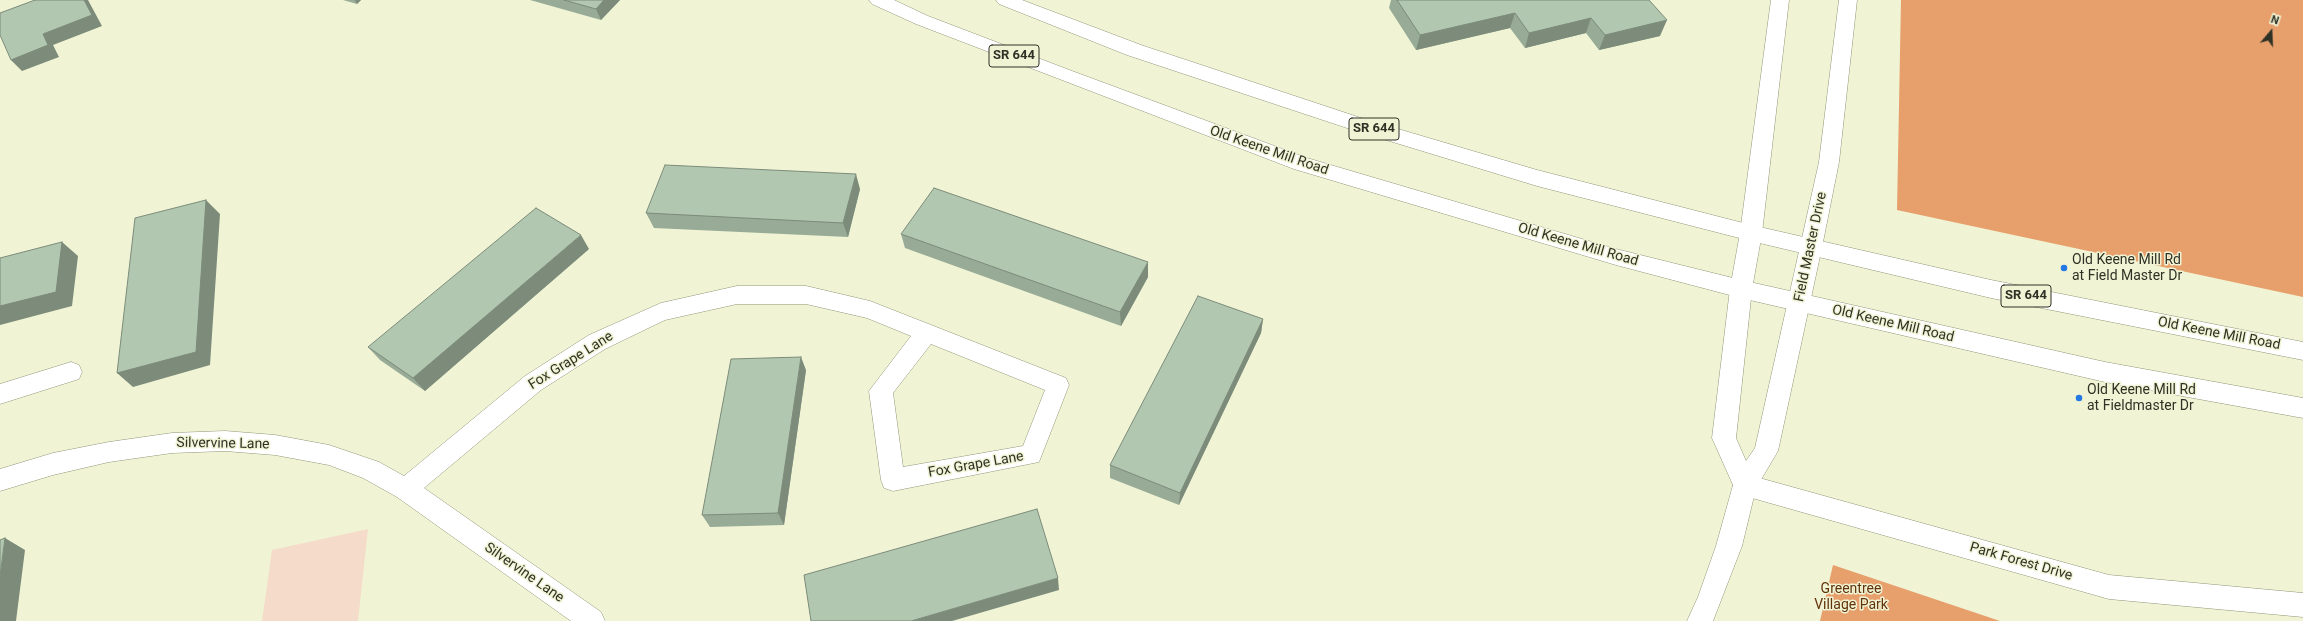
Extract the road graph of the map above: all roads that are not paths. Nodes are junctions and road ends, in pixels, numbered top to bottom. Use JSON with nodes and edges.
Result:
{"nodes":[{"id":1,"x":878,"y":0,"type":"edge"},
{"id":2,"x":1005,"y":0,"type":"edge"},
{"id":3,"x":1780,"y":0,"type":"edge"},
{"id":4,"x":1848,"y":0,"type":"edge"},
{"id":5,"x":1751,"y":233,"type":"junction"},
{"id":6,"x":1811,"y":247,"type":"junction"},
{"id":7,"x":1741,"y":289,"type":"junction"},
{"id":8,"x":1799,"y":303,"type":"junction"},
{"id":9,"x":926,"y":334,"type":"junction"},
{"id":10,"x":2303,"y":351,"type":"edge"},
{"id":11,"x":72,"y":372,"type":"dead end"},
{"id":12,"x":0,"y":394,"type":"edge"},
{"id":13,"x":2303,"y":408,"type":"edge"},
{"id":14,"x":0,"y":480,"type":"edge"},
{"id":15,"x":1745,"y":485,"type":"junction"},
{"id":16,"x":406,"y":490,"type":"junction"},
{"id":17,"x":2303,"y":605,"type":"edge"},
{"id":18,"x":592,"y":621,"type":"edge"},
{"id":19,"x":1700,"y":621,"type":"edge"}],
"edges":[{"from":1,"to":7,"type":"street","name":"Old Keene Mill Road","number":"SR 644"},
{"from":2,"to":5,"type":"street","name":"Old Keene Mill Road","number":"SR 644"},
{"from":3,"to":5,"type":"street"},
{"from":4,"to":6,"type":"street","name":"Field Master Drive"},
{"from":5,"to":6,"type":"street","name":"Old Keene Mill Road","number":"SR 644"},
{"from":5,"to":7,"type":"street"},
{"from":6,"to":8,"type":"street","name":"Field Master Drive"},
{"from":6,"to":10,"type":"street","name":"Old Keene Mill Road","number":"SR 644"},
{"from":7,"to":8,"type":"street","name":"Old Keene Mill Road","number":"SR 644"},
{"from":7,"to":15,"type":"street"},
{"from":8,"to":13,"type":"street","name":"Old Keene Mill Road","number":"SR 644"},
{"from":8,"to":15,"type":"street","name":"Field Master Drive"},
{"from":9,"to":9,"type":"street","name":"Fox Grape Lane"},
{"from":9,"to":16,"type":"street","name":"Fox Grape Lane"},
{"from":11,"to":12,"type":"street"},
{"from":14,"to":16,"type":"street","name":"Silvervine Lane"},
{"from":15,"to":17,"type":"street","name":"Park Forest Drive"},
{"from":15,"to":19,"type":"street","name":"Field Master Drive"},
{"from":16,"to":18,"type":"street","name":"Silvervine Lane"}]}
